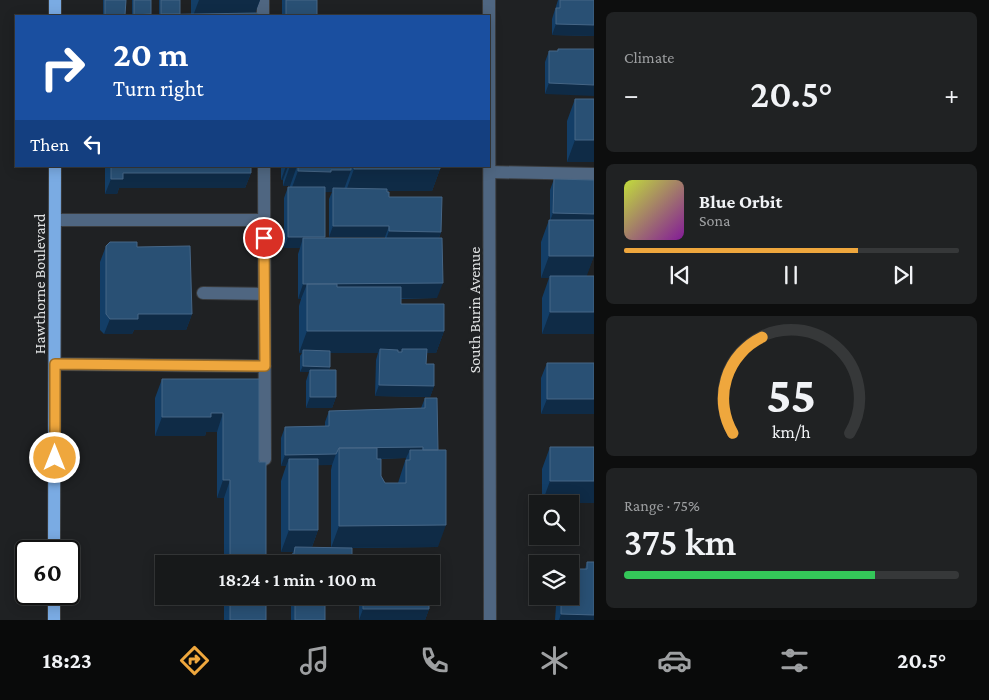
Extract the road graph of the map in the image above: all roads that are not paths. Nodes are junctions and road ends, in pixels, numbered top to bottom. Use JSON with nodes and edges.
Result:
{"nodes":[{"id":1,"x":55,"y":0,"type":"edge"},
{"id":2,"x":262,"y":0,"type":"edge"},
{"id":3,"x":489,"y":0,"type":"edge"},
{"id":4,"x":55,"y":15,"type":"edge"},
{"id":5,"x":263,"y":15,"type":"edge"},
{"id":6,"x":489,"y":15,"type":"edge"},
{"id":7,"x":55,"y":167,"type":"edge"},
{"id":8,"x":264,"y":167,"type":"edge"},
{"id":9,"x":490,"y":167,"type":"edge"},
{"id":10,"x":490,"y":172,"type":"junction"},
{"id":11,"x":594,"y":174,"type":"edge"},
{"id":12,"x":55,"y":220,"type":"junction"},
{"id":13,"x":264,"y":220,"type":"junction"},
{"id":14,"x":203,"y":293,"type":"dead end"},
{"id":15,"x":264,"y":294,"type":"junction"},
{"id":16,"x":55,"y":364,"type":"junction"},
{"id":17,"x":265,"y":366,"type":"junction"},
{"id":18,"x":265,"y":459,"type":"dead end"},
{"id":19,"x":54,"y":540,"type":"edge"},
{"id":20,"x":54,"y":605,"type":"edge"},
{"id":21,"x":54,"y":620,"type":"edge"},
{"id":22,"x":490,"y":620,"type":"edge"}],
"edges":[{"from":1,"to":4,"type":"main road"},
{"from":2,"to":5,"type":"street"},
{"from":3,"to":6,"type":"street","name":"South Burin Avenue"},
{"from":7,"to":12,"type":"main road","name":"Hawthorne Boulevard"},
{"from":8,"to":13,"type":"street"},
{"from":9,"to":10,"type":"street","name":"South Burin Avenue"},
{"from":10,"to":11,"type":"street"},
{"from":10,"to":22,"type":"street","name":"South Burin Avenue"},
{"from":12,"to":13,"type":"street"},
{"from":12,"to":16,"type":"main road","name":"Hawthorne Boulevard"},
{"from":13,"to":15,"type":"street"},
{"from":14,"to":15,"type":"street"},
{"from":15,"to":17,"type":"street"},
{"from":16,"to":17,"type":"street"},
{"from":16,"to":19,"type":"main road","name":"Hawthorne Boulevard"},
{"from":17,"to":18,"type":"street"},
{"from":20,"to":21,"type":"main road"}]}
